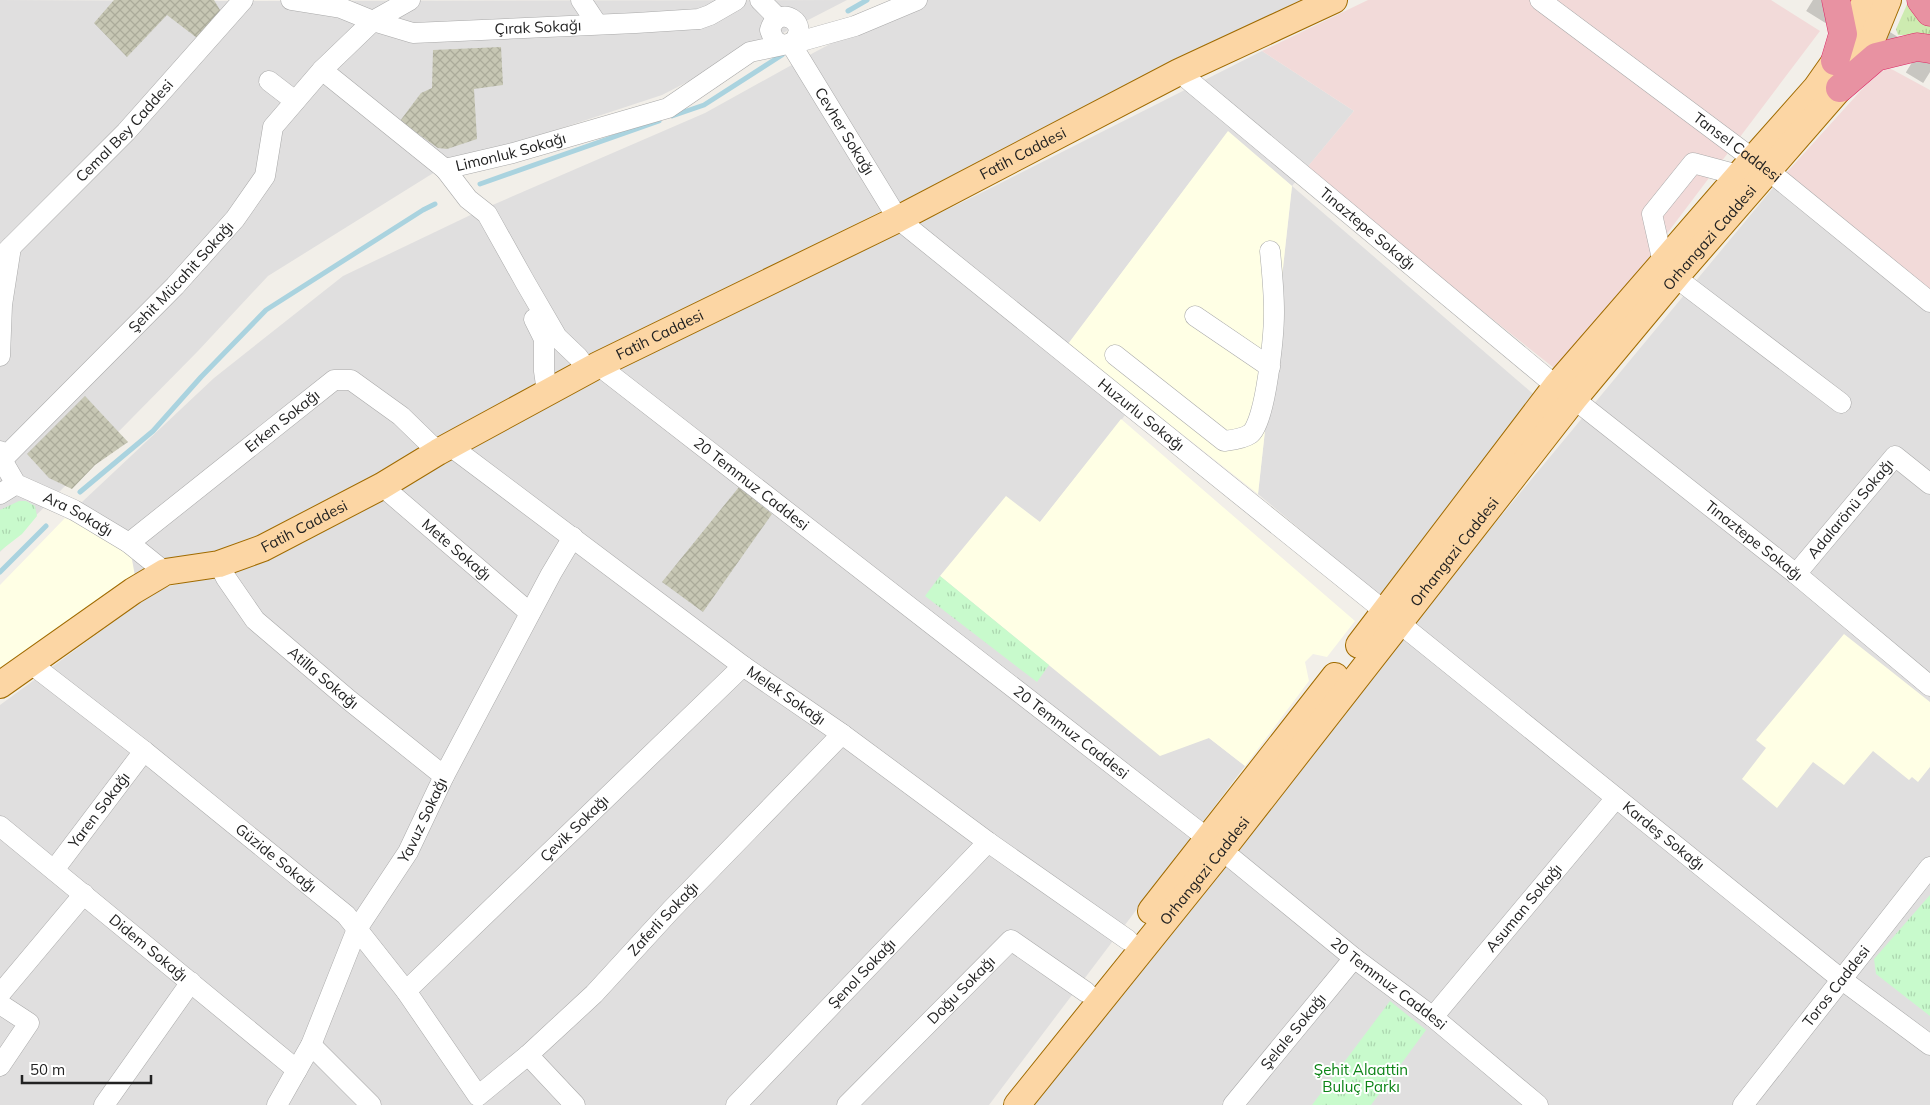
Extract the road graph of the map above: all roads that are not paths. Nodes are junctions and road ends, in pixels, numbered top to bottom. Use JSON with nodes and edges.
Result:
{"nodes":[{"id":1,"x":243,"y":0,"type":"edge"},
{"id":2,"x":291,"y":0,"type":"edge"},
{"id":3,"x":410,"y":0,"type":"edge"},
{"id":4,"x":581,"y":0,"type":"edge"},
{"id":5,"x":736,"y":0,"type":"edge"},
{"id":6,"x":760,"y":0,"type":"edge"},
{"id":7,"x":916,"y":0,"type":"edge"},
{"id":8,"x":1334,"y":0,"type":"edge"},
{"id":9,"x":1540,"y":0,"type":"edge"},
{"id":10,"x":1836,"y":0,"type":"edge"},
{"id":11,"x":1866,"y":0,"type":"edge"},
{"id":12,"x":1888,"y":0,"type":"edge"},
{"id":13,"x":1921,"y":0,"type":"edge"},
{"id":14,"x":339,"y":4,"type":"edge"},
{"id":15,"x":1930,"y":12,"type":"edge"},
{"id":16,"x":373,"y":21,"type":"junction"},
{"id":17,"x":597,"y":24,"type":"junction"},
{"id":18,"x":786,"y":45,"type":"junction"},
{"id":19,"x":1930,"y":49,"type":"edge"},
{"id":20,"x":1836,"y":61,"type":"junction"},
{"id":21,"x":322,"y":70,"type":"junction"},
{"id":22,"x":1179,"y":72,"type":"junction"},
{"id":23,"x":269,"y":81,"type":"dead end"},
{"id":24,"x":1840,"y":88,"type":"junction"},
{"id":25,"x":295,"y":101,"type":"junction"},
{"id":26,"x":445,"y":169,"type":"junction"},
{"id":27,"x":1753,"y":169,"type":"junction"},
{"id":28,"x":468,"y":199,"type":"junction"},
{"id":29,"x":898,"y":219,"type":"junction"},
{"id":30,"x":1270,"y":250,"type":"dead end"},
{"id":31,"x":6,"y":253,"type":"edge"},
{"id":32,"x":1669,"y":270,"type":"junction"},
{"id":33,"x":1930,"y":302,"type":"edge"},
{"id":34,"x":1195,"y":316,"type":"dead end"},
{"id":35,"x":1115,"y":354,"type":"dead end"},
{"id":36,"x":0,"y":356,"type":"edge"},
{"id":37,"x":1270,"y":367,"type":"junction"},
{"id":38,"x":593,"y":368,"type":"junction"},
{"id":39,"x":547,"y":392,"type":"junction"},
{"id":40,"x":1565,"y":392,"type":"junction"},
{"id":41,"x":1841,"y":403,"type":"dead end"},
{"id":42,"x":1224,"y":441,"type":"junction"},
{"id":43,"x":444,"y":448,"type":"junction"},
{"id":44,"x":1,"y":456,"type":"edge"},
{"id":45,"x":1205,"y":467,"type":"junction"},
{"id":46,"x":1930,"y":484,"type":"edge"},
{"id":47,"x":382,"y":486,"type":"junction"},
{"id":48,"x":8,"y":489,"type":"edge"},
{"id":49,"x":573,"y":537,"type":"junction"},
{"id":50,"x":129,"y":543,"type":"junction"},
{"id":51,"x":219,"y":564,"type":"junction"},
{"id":52,"x":166,"y":572,"type":"junction"},
{"id":53,"x":1796,"y":574,"type":"junction"},
{"id":54,"x":530,"y":613,"type":"junction"},
{"id":55,"x":1392,"y":618,"type":"junction"},
{"id":56,"x":30,"y":663,"type":"junction"},
{"id":57,"x":743,"y":666,"type":"junction"},
{"id":58,"x":0,"y":685,"type":"edge"},
{"id":59,"x":1930,"y":686,"type":"edge"},
{"id":60,"x":842,"y":734,"type":"junction"},
{"id":61,"x":144,"y":751,"type":"junction"},
{"id":62,"x":444,"y":776,"type":"junction"},
{"id":63,"x":1616,"y":798,"type":"junction"},
{"id":64,"x":0,"y":826,"type":"edge"},
{"id":65,"x":988,"y":842,"type":"junction"},
{"id":66,"x":1215,"y":844,"type":"junction"},
{"id":67,"x":1930,"y":867,"type":"edge"},
{"id":68,"x":54,"y":870,"type":"junction"},
{"id":69,"x":84,"y":894,"type":"junction"},
{"id":70,"x":358,"y":929,"type":"junction"},
{"id":71,"x":1128,"y":940,"type":"junction"},
{"id":72,"x":1354,"y":958,"type":"junction"},
{"id":73,"x":1841,"y":979,"type":"junction"},
{"id":74,"x":191,"y":982,"type":"junction"},
{"id":75,"x":406,"y":991,"type":"junction"},
{"id":76,"x":1086,"y":992,"type":"junction"},
{"id":77,"x":0,"y":994,"type":"edge"},
{"id":78,"x":0,"y":1004,"type":"edge"},
{"id":79,"x":1433,"y":1017,"type":"junction"},
{"id":80,"x":311,"y":1045,"type":"junction"},
{"id":81,"x":1930,"y":1045,"type":"edge"},
{"id":82,"x":528,"y":1055,"type":"junction"},
{"id":83,"x":0,"y":1066,"type":"edge"},
{"id":84,"x":297,"y":1070,"type":"junction"},
{"id":85,"x":478,"y":1096,"type":"joint"},
{"id":86,"x":104,"y":1105,"type":"edge"},
{"id":87,"x":277,"y":1105,"type":"edge"},
{"id":88,"x":371,"y":1105,"type":"edge"},
{"id":89,"x":575,"y":1105,"type":"edge"},
{"id":90,"x":736,"y":1105,"type":"edge"},
{"id":91,"x":846,"y":1105,"type":"edge"},
{"id":92,"x":996,"y":1105,"type":"edge"},
{"id":93,"x":1017,"y":1105,"type":"edge"},
{"id":94,"x":1233,"y":1105,"type":"edge"},
{"id":95,"x":1538,"y":1105,"type":"edge"},
{"id":96,"x":1743,"y":1105,"type":"edge"}],
"edges":[{"from":1,"to":31,"type":"street","name":"Cemal Bey Caddesi"},
{"from":2,"to":14,"type":"street","name":"Çırak Sokağı"},
{"from":3,"to":16,"type":"street"},
{"from":4,"to":17,"type":"street"},
{"from":5,"to":17,"type":"street","name":"Çırak Sokağı"},
{"from":6,"to":18,"type":"street"},
{"from":7,"to":18,"type":"street","name":"Limonluk Sokağı"},
{"from":8,"to":22,"type":"main road","name":"Fatih Caddesi"},
{"from":9,"to":27,"type":"street","name":"Tansel Caddesi"},
{"from":10,"to":20,"type":"highway"},
{"from":11,"to":20,"type":"main road","name":"Orhangazi Caddesi"},
{"from":12,"to":24,"type":"main road","name":"Orhangazi Caddesi"},
{"from":13,"to":15,"type":"highway"},
{"from":14,"to":16,"type":"street","name":"Çırak Sokağı"},
{"from":16,"to":17,"type":"street","name":"Çırak Sokağı"},
{"from":16,"to":21,"type":"street"},
{"from":18,"to":26,"type":"street","name":"Limonluk Sokağı"},
{"from":18,"to":29,"type":"street","name":"Cevher Sokağı"},
{"from":19,"to":24,"type":"highway"},
{"from":20,"to":27,"type":"main road","name":"Orhangazi Caddesi"},
{"from":21,"to":25,"type":"street","name":"Şehit Mücahit Sokağı"},
{"from":21,"to":26,"type":"street","name":"Limonluk Sokağı"},
{"from":22,"to":29,"type":"main road","name":"Fatih Caddesi"},
{"from":22,"to":40,"type":"street","name":"Tınaztepe Sokağı"},
{"from":23,"to":25,"type":"street"},
{"from":24,"to":27,"type":"main road","name":"Orhangazi Caddesi"},
{"from":25,"to":44,"type":"street","name":"Şehit Mücahit Sokağı"},
{"from":26,"to":28,"type":"street"},
{"from":27,"to":32,"type":"main road","name":"Orhangazi Caddesi"},
{"from":27,"to":32,"type":"street"},
{"from":27,"to":33,"type":"street","name":"Tansel Caddesi"},
{"from":28,"to":38,"type":"street","name":"20 Temmuz Caddesi"},
{"from":28,"to":39,"type":"street"},
{"from":29,"to":38,"type":"main road","name":"Fatih Caddesi"},
{"from":29,"to":45,"type":"street","name":"Huzurlu Sokağı"},
{"from":30,"to":37,"type":"street"},
{"from":31,"to":36,"type":"street"},
{"from":32,"to":40,"type":"main road","name":"Orhangazi Caddesi"},
{"from":32,"to":41,"type":"street"},
{"from":34,"to":37,"type":"street"},
{"from":35,"to":42,"type":"street"},
{"from":37,"to":42,"type":"street"},
{"from":38,"to":39,"type":"main road","name":"Fatih Caddesi"},
{"from":38,"to":66,"type":"street","name":"20 Temmuz Caddesi"},
{"from":39,"to":43,"type":"main road","name":"Fatih Caddesi"},
{"from":40,"to":53,"type":"street","name":"Tınaztepe Sokağı"},
{"from":40,"to":55,"type":"main road","name":"Orhangazi Caddesi"},
{"from":42,"to":45,"type":"street"},
{"from":43,"to":47,"type":"main road","name":"Fatih Caddesi"},
{"from":43,"to":49,"type":"street","name":"Melek Sokağı"},
{"from":43,"to":50,"type":"street","name":"Erken Sokağı"},
{"from":44,"to":48,"type":"street","name":"Ara Sokağı"},
{"from":45,"to":55,"type":"street","name":"Huzurlu Sokağı"},
{"from":46,"to":53,"type":"street","name":"Adalarönü Sokağı"},
{"from":47,"to":51,"type":"main road","name":"Fatih Caddesi"},
{"from":47,"to":54,"type":"street","name":"Mete Sokağı"},
{"from":48,"to":50,"type":"street","name":"Ara Sokağı"},
{"from":49,"to":54,"type":"street","name":"Yavuz Sokağı"},
{"from":49,"to":57,"type":"street","name":"Melek Sokağı"},
{"from":50,"to":52,"type":"street","name":"Ara Sokağı"},
{"from":51,"to":52,"type":"main road","name":"Fatih Caddesi"},
{"from":51,"to":62,"type":"street","name":"Atilla Sokağı"},
{"from":52,"to":56,"type":"main road","name":"Fatih Caddesi"},
{"from":53,"to":59,"type":"street","name":"Tınaztepe Sokağı"},
{"from":54,"to":62,"type":"street","name":"Yavuz Sokağı"},
{"from":55,"to":63,"type":"street","name":"Kardeş Sokağı"},
{"from":55,"to":66,"type":"main road","name":"Orhangazi Caddesi"},
{"from":56,"to":58,"type":"main road","name":"Fatih Caddesi"},
{"from":56,"to":61,"type":"street","name":"Güzide Sokağı"},
{"from":57,"to":60,"type":"street","name":"Melek Sokağı"},
{"from":57,"to":75,"type":"street","name":"Çevik Sokağı"},
{"from":60,"to":65,"type":"street","name":"Melek Sokağı"},
{"from":60,"to":82,"type":"street","name":"Zaferli Sokağı"},
{"from":61,"to":68,"type":"street","name":"Yaren Sokağı"},
{"from":61,"to":70,"type":"street","name":"Güzide Sokağı"},
{"from":62,"to":70,"type":"street","name":"Yavuz Sokağı"},
{"from":63,"to":73,"type":"street","name":"Kardeş Sokağı"},
{"from":63,"to":79,"type":"street","name":"Asuman Sokağı"},
{"from":64,"to":68,"type":"street","name":"Didem Sokağı"},
{"from":65,"to":71,"type":"street","name":"Melek Sokağı"},
{"from":65,"to":90,"type":"street","name":"Şenol Sokağı"},
{"from":66,"to":71,"type":"main road","name":"Orhangazi Caddesi"},
{"from":66,"to":72,"type":"street","name":"20 Temmuz Caddesi"},
{"from":66,"to":93,"type":"main road","name":"Orhangazi Caddesi"},
{"from":67,"to":73,"type":"street","name":"Toros Caddesi"},
{"from":68,"to":69,"type":"street","name":"Didem Sokağı"},
{"from":69,"to":74,"type":"street","name":"Didem Sokağı"},
{"from":69,"to":77,"type":"street"},
{"from":70,"to":75,"type":"street","name":"Güzide Sokağı"},
{"from":70,"to":80,"type":"street","name":"Yavuz Sokağı"},
{"from":71,"to":76,"type":"main road","name":"Orhangazi Caddesi"},
{"from":72,"to":79,"type":"street","name":"20 Temmuz Caddesi"},
{"from":72,"to":94,"type":"street","name":"Şelale Sokağı"},
{"from":73,"to":81,"type":"street","name":"Kardeş Sokağı"},
{"from":73,"to":96,"type":"street","name":"Toros Caddesi"},
{"from":74,"to":84,"type":"street","name":"Didem Sokağı"},
{"from":74,"to":86,"type":"street"},
{"from":75,"to":85,"type":"street","name":"Güzide Sokağı"},
{"from":76,"to":91,"type":"street","name":"Doğu Sokağı"},
{"from":76,"to":92,"type":"main road","name":"Orhangazi Caddesi"},
{"from":78,"to":83,"type":"street"},
{"from":79,"to":95,"type":"street","name":"20 Temmuz Caddesi"},
{"from":80,"to":84,"type":"street","name":"Yavuz Sokağı"},
{"from":80,"to":88,"type":"street"},
{"from":82,"to":85,"type":"street","name":"Zaferli Sokağı"},
{"from":82,"to":89,"type":"street"},
{"from":84,"to":87,"type":"street","name":"Yavuz Sokağı"}]}
